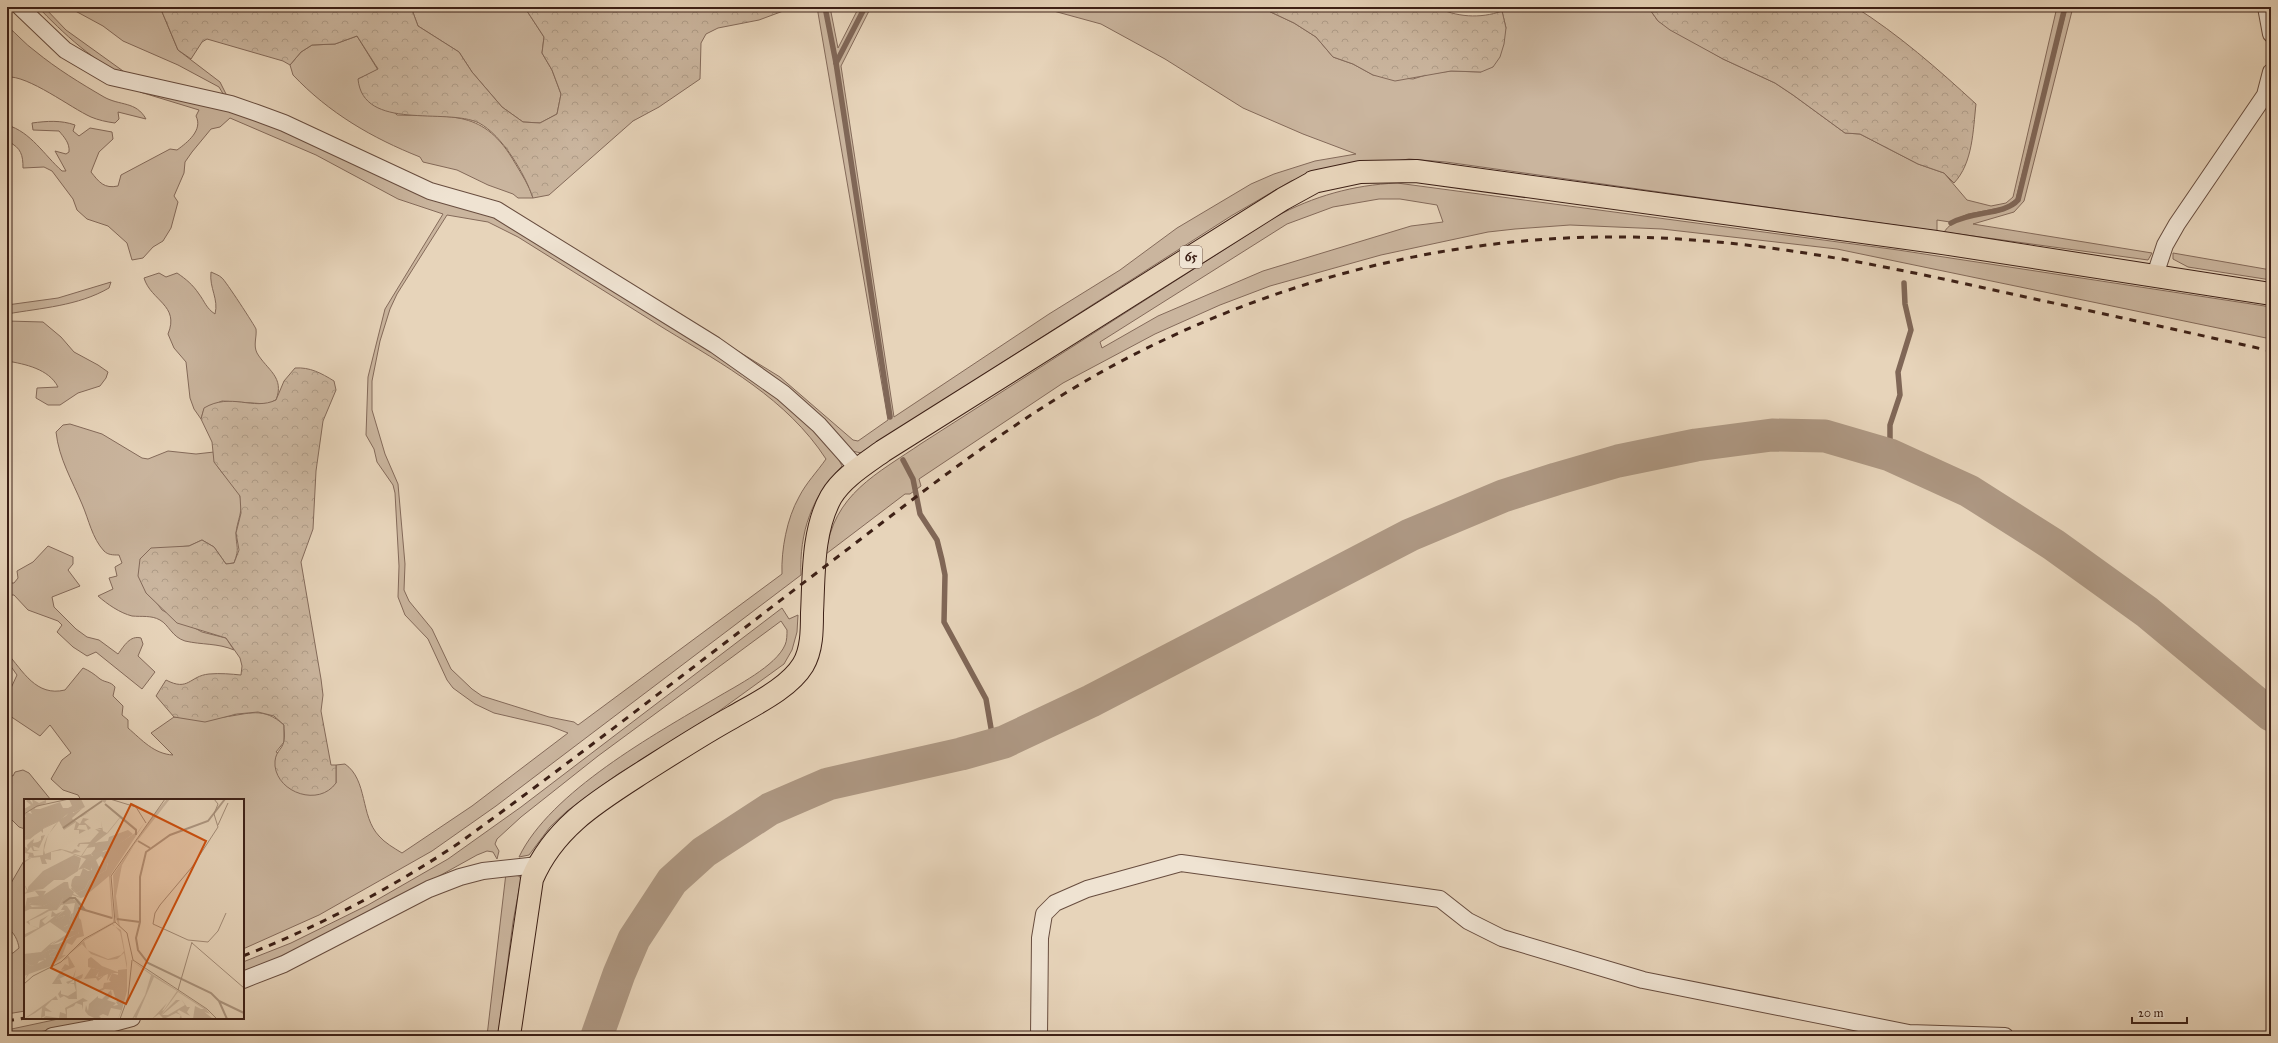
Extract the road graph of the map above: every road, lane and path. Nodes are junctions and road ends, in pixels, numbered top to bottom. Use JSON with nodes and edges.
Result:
{"nodes":[{"id":1,"x":20,"y":7,"type":"edge"},
{"id":2,"x":2266,"y":7,"type":"edge"},
{"id":3,"x":2271,"y":34,"type":"edge"},
{"id":4,"x":2271,"y":72,"type":"edge"},
{"id":5,"x":2155,"y":275,"type":"junction"},
{"id":6,"x":2271,"y":294,"type":"edge"},
{"id":7,"x":858,"y":469,"type":"junction"},
{"id":8,"x":538,"y":865,"type":"junction"},
{"id":9,"x":244,"y":980,"type":"edge"},
{"id":10,"x":128,"y":1019,"type":"edge"},
{"id":11,"x":52,"y":1036,"type":"edge"},
{"id":12,"x":509,"y":1036,"type":"edge"},
{"id":13,"x":1038,"y":1036,"type":"edge"},
{"id":14,"x":2005,"y":1036,"type":"edge"}],
"edges":[{"from":1,"to":7,"type":"street"},
{"from":2,"to":3,"type":"street"},
{"from":4,"to":5,"type":"street"},
{"from":5,"to":6,"type":"main road","number":"65"},
{"from":5,"to":7,"type":"main road","number":"65"},
{"from":7,"to":8,"type":"main road","number":"65"},
{"from":8,"to":9,"type":"street"},
{"from":8,"to":12,"type":"main road","number":"65"},
{"from":10,"to":11,"type":"street"},
{"from":13,"to":14,"type":"street"}]}
